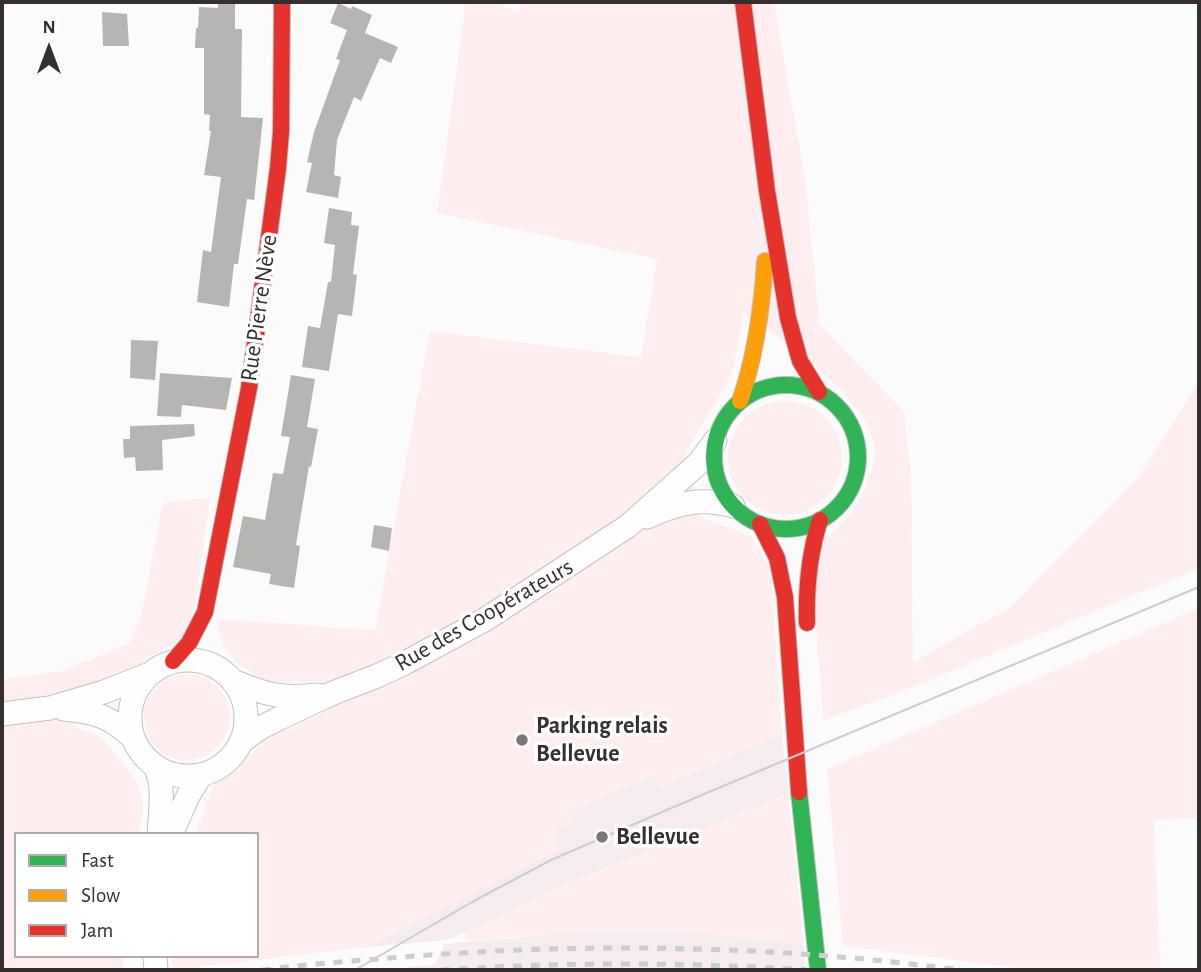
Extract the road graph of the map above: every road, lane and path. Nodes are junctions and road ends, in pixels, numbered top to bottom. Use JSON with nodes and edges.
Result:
{"nodes":[{"id":1,"x":282,"y":2,"type":"edge"},
{"id":2,"x":743,"y":2,"type":"edge"},
{"id":3,"x":767,"y":191,"type":"junction"},
{"id":4,"x":819,"y":392,"type":"junction"},
{"id":5,"x":740,"y":401,"type":"junction"},
{"id":6,"x":715,"y":441,"type":"junction"},
{"id":7,"x":733,"y":506,"type":"junction"},
{"id":8,"x":820,"y":520,"type":"junction"},
{"id":9,"x":760,"y":524,"type":"junction"},
{"id":10,"x":628,"y":526,"type":"junction"},
{"id":11,"x":205,"y":612,"type":"junction"},
{"id":12,"x":808,"y":639,"type":"dead end"},
{"id":13,"x":173,"y":662,"type":"junction"},
{"id":14,"x":150,"y":674,"type":"junction"},
{"id":15,"x":225,"y":675,"type":"junction"},
{"id":16,"x":333,"y":693,"type":"junction"},
{"id":17,"x":50,"y":708,"type":"junction"},
{"id":18,"x":2,"y":715,"type":"edge"},
{"id":19,"x":132,"y":737,"type":"junction"},
{"id":20,"x":242,"y":741,"type":"junction"},
{"id":21,"x":156,"y":768,"type":"junction"},
{"id":22,"x":201,"y":775,"type":"junction"},
{"id":23,"x":159,"y":832,"type":"edge"},
{"id":24,"x":173,"y":832,"type":"edge"},
{"id":25,"x":823,"y":870,"type":"dead end"},
{"id":26,"x":818,"y":970,"type":"edge"},
{"id":27,"x":830,"y":970,"type":"edge"}],
"edges":[{"from":1,"to":11,"type":"main road","name":"Rue Pierre Nève"},
{"from":2,"to":3,"type":"main road"},
{"from":3,"to":4,"type":"main road"},
{"from":3,"to":5,"type":"main road"},
{"from":4,"to":5,"type":"main road"},
{"from":4,"to":8,"type":"main road"},
{"from":5,"to":6,"type":"main road"},
{"from":6,"to":7,"type":"main road"},
{"from":6,"to":10,"type":"street","name":"Rue des Coopérateurs"},
{"from":7,"to":9,"type":"main road"},
{"from":7,"to":10,"type":"street","name":"Rue des Coopérateurs"},
{"from":8,"to":9,"type":"main road"},
{"from":8,"to":12,"type":"main road"},
{"from":9,"to":26,"type":"main road"},
{"from":10,"to":16,"type":"street","name":"Rue des Coopérateurs"},
{"from":11,"to":13,"type":"main road","name":"Rue Pierre Nève"},
{"from":11,"to":15,"type":"street","name":"Rue Pierre Nève"},
{"from":13,"to":14,"type":"street"},
{"from":13,"to":15,"type":"street"},
{"from":14,"to":17,"type":"street"},
{"from":14,"to":19,"type":"street"},
{"from":15,"to":16,"type":"street","name":"Rue des Coopérateurs"},
{"from":15,"to":20,"type":"street"},
{"from":16,"to":20,"type":"street","name":"Rue des Coopérateurs"},
{"from":17,"to":18,"type":"street"},
{"from":17,"to":19,"type":"street"},
{"from":19,"to":21,"type":"street"},
{"from":20,"to":22,"type":"street"},
{"from":21,"to":22,"type":"street"},
{"from":21,"to":23,"type":"street"},
{"from":22,"to":24,"type":"street"},
{"from":25,"to":27,"type":"main road"}]}
